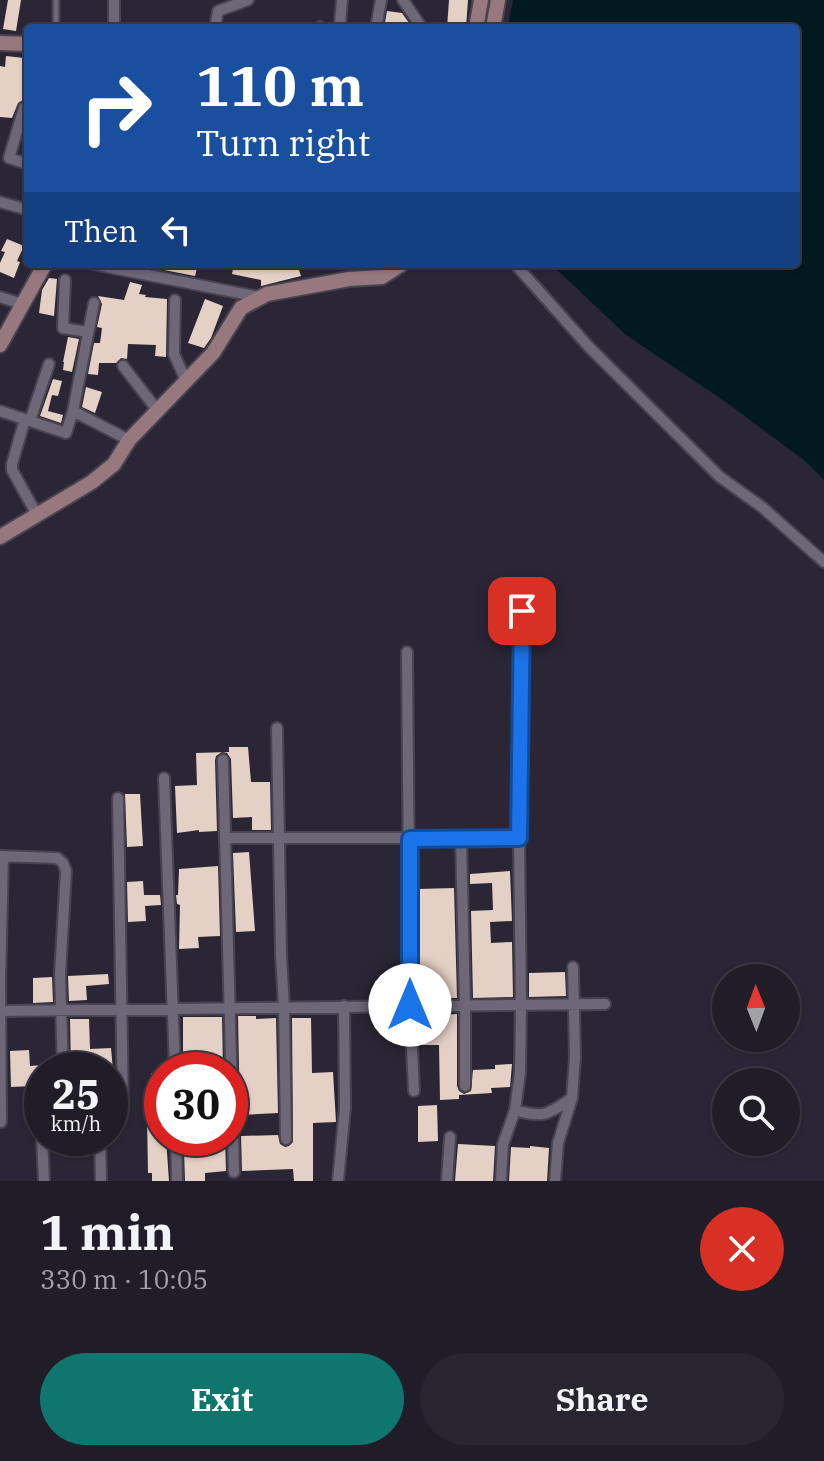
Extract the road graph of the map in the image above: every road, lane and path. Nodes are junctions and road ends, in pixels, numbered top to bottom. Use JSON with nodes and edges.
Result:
{"nodes":[{"id":1,"x":56,"y":0,"type":"edge"},
{"id":2,"x":114,"y":0,"type":"edge"},
{"id":3,"x":248,"y":0,"type":"edge"},
{"id":4,"x":342,"y":0,"type":"edge"},
{"id":5,"x":381,"y":0,"type":"edge"},
{"id":6,"x":403,"y":0,"type":"edge"},
{"id":7,"x":481,"y":0,"type":"edge"},
{"id":8,"x":498,"y":0,"type":"edge"},
{"id":9,"x":56,"y":24,"type":"edge"},
{"id":10,"x":114,"y":24,"type":"edge"},
{"id":11,"x":216,"y":24,"type":"edge"},
{"id":12,"x":340,"y":24,"type":"dead end"},
{"id":13,"x":377,"y":24,"type":"edge"},
{"id":14,"x":419,"y":24,"type":"edge"},
{"id":15,"x":477,"y":24,"type":"edge"},
{"id":16,"x":494,"y":24,"type":"edge"},
{"id":17,"x":0,"y":43,"type":"edge"},
{"id":18,"x":24,"y":44,"type":"edge"},
{"id":19,"x":24,"y":108,"type":"dead end"},
{"id":20,"x":24,"y":163,"type":"edge"},
{"id":21,"x":0,"y":202,"type":"edge"},
{"id":22,"x":24,"y":209,"type":"edge"},
{"id":23,"x":43,"y":268,"type":"edge"},
{"id":24,"x":117,"y":268,"type":"edge"},
{"id":25,"x":396,"y":268,"type":"edge"},
{"id":26,"x":519,"y":268,"type":"edge"},
{"id":27,"x":65,"y":280,"type":"dead end"},
{"id":28,"x":0,"y":297,"type":"edge"},
{"id":29,"x":259,"y":297,"type":"junction"},
{"id":30,"x":175,"y":300,"type":"dead end"},
{"id":31,"x":94,"y":303,"type":"dead end"},
{"id":32,"x":22,"y":304,"type":"junction"},
{"id":33,"x":88,"y":332,"type":"junction"},
{"id":34,"x":0,"y":345,"type":"edge"},
{"id":35,"x":49,"y":364,"type":"dead end"},
{"id":36,"x":123,"y":366,"type":"dead end"},
{"id":37,"x":186,"y":381,"type":"junction"},
{"id":38,"x":0,"y":411,"type":"edge"},
{"id":39,"x":73,"y":411,"type":"junction"},
{"id":40,"x":158,"y":411,"type":"junction"},
{"id":41,"x":27,"y":420,"type":"junction"},
{"id":42,"x":129,"y":440,"type":"junction"},
{"id":43,"x":37,"y":515,"type":"junction"},
{"id":44,"x":0,"y":537,"type":"edge"},
{"id":45,"x":824,"y":562,"type":"edge"},
{"id":46,"x":522,"y":611,"type":"dead end"},
{"id":47,"x":407,"y":652,"type":"dead end"},
{"id":48,"x":277,"y":728,"type":"dead end"},
{"id":49,"x":223,"y":760,"type":"dead end"},
{"id":50,"x":164,"y":778,"type":"dead end"},
{"id":51,"x":118,"y":798,"type":"dead end"},
{"id":52,"x":226,"y":838,"type":"junction"},
{"id":53,"x":519,"y":838,"type":"junction"},
{"id":54,"x":280,"y":839,"type":"junction"},
{"id":55,"x":410,"y":839,"type":"junction"},
{"id":56,"x":461,"y":839,"type":"junction"},
{"id":57,"x":2,"y":856,"type":"edge"},
{"id":58,"x":573,"y":967,"type":"dead end"},
{"id":59,"x":574,"y":1004,"type":"junction"},
{"id":60,"x":605,"y":1004,"type":"dead end"},
{"id":61,"x":410,"y":1005,"type":"junction"},
{"id":62,"x":465,"y":1005,"type":"junction"},
{"id":63,"x":521,"y":1005,"type":"junction"},
{"id":64,"x":344,"y":1006,"type":"junction"},
{"id":65,"x":284,"y":1007,"type":"junction"},
{"id":66,"x":229,"y":1008,"type":"junction"},
{"id":67,"x":174,"y":1009,"type":"junction"},
{"id":68,"x":123,"y":1010,"type":"junction"},
{"id":69,"x":0,"y":1011,"type":"edge"},
{"id":70,"x":61,"y":1011,"type":"junction"},
{"id":71,"x":62,"y":1052,"type":"edge"},
{"id":72,"x":123,"y":1052,"type":"edge"},
{"id":73,"x":175,"y":1052,"type":"edge"},
{"id":74,"x":465,"y":1086,"type":"dead end"},
{"id":75,"x":414,"y":1091,"type":"dead end"},
{"id":76,"x":572,"y":1098,"type":"junction"},
{"id":77,"x":515,"y":1110,"type":"junction"},
{"id":78,"x":1,"y":1122,"type":"edge"},
{"id":79,"x":450,"y":1137,"type":"dead end"},
{"id":80,"x":286,"y":1139,"type":"dead end"},
{"id":81,"x":43,"y":1156,"type":"edge"},
{"id":82,"x":100,"y":1156,"type":"edge"},
{"id":83,"x":176,"y":1156,"type":"edge"},
{"id":84,"x":234,"y":1172,"type":"dead end"},
{"id":85,"x":44,"y":1181,"type":"edge"},
{"id":86,"x":101,"y":1181,"type":"edge"},
{"id":87,"x":177,"y":1181,"type":"edge"},
{"id":88,"x":338,"y":1181,"type":"edge"},
{"id":89,"x":447,"y":1181,"type":"edge"},
{"id":90,"x":501,"y":1181,"type":"edge"},
{"id":91,"x":555,"y":1181,"type":"edge"}],
"edges":[{"from":1,"to":9,"type":"lane"},
{"from":2,"to":10,"type":"street"},
{"from":3,"to":11,"type":"street"},
{"from":4,"to":12,"type":"street"},
{"from":5,"to":13,"type":"street"},
{"from":6,"to":14,"type":"street"},
{"from":7,"to":15,"type":"street"},
{"from":8,"to":16,"type":"street"},
{"from":17,"to":18,"type":"street"},
{"from":19,"to":20,"type":"street"},
{"from":21,"to":22,"type":"street"},
{"from":23,"to":32,"type":"street"},
{"from":24,"to":29,"type":"street"},
{"from":25,"to":29,"type":"street"},
{"from":26,"to":45,"type":"street"},
{"from":27,"to":33,"type":"street"},
{"from":28,"to":32,"type":"street"},
{"from":29,"to":37,"type":"street"},
{"from":30,"to":37,"type":"street"},
{"from":31,"to":33,"type":"street"},
{"from":32,"to":34,"type":"street"},
{"from":33,"to":39,"type":"street"},
{"from":35,"to":41,"type":"street"},
{"from":36,"to":40,"type":"street"},
{"from":37,"to":40,"type":"street"},
{"from":38,"to":41,"type":"street"},
{"from":39,"to":41,"type":"street"},
{"from":39,"to":42,"type":"street"},
{"from":40,"to":42,"type":"street"},
{"from":41,"to":43,"type":"street"},
{"from":42,"to":43,"type":"street"},
{"from":43,"to":44,"type":"street"},
{"from":46,"to":53,"type":"street"},
{"from":47,"to":55,"type":"street"},
{"from":48,"to":54,"type":"street"},
{"from":49,"to":52,"type":"street"},
{"from":50,"to":67,"type":"street"},
{"from":51,"to":68,"type":"street"},
{"from":52,"to":54,"type":"street"},
{"from":52,"to":66,"type":"street"},
{"from":53,"to":56,"type":"street"},
{"from":53,"to":63,"type":"street"},
{"from":54,"to":55,"type":"street"},
{"from":54,"to":65,"type":"street"},
{"from":55,"to":56,"type":"street"},
{"from":55,"to":61,"type":"street"},
{"from":56,"to":62,"type":"street"},
{"from":57,"to":69,"type":"street"},
{"from":57,"to":70,"type":"street"},
{"from":58,"to":59,"type":"street"},
{"from":59,"to":60,"type":"street"},
{"from":59,"to":63,"type":"street"},
{"from":59,"to":76,"type":"street"},
{"from":61,"to":62,"type":"street"},
{"from":61,"to":64,"type":"street"},
{"from":61,"to":75,"type":"street"},
{"from":62,"to":63,"type":"street"},
{"from":62,"to":74,"type":"street"},
{"from":63,"to":77,"type":"street"},
{"from":64,"to":65,"type":"street"},
{"from":64,"to":88,"type":"street"},
{"from":65,"to":66,"type":"street"},
{"from":65,"to":80,"type":"street"},
{"from":66,"to":67,"type":"street"},
{"from":66,"to":84,"type":"street"},
{"from":67,"to":68,"type":"street"},
{"from":67,"to":73,"type":"street"},
{"from":68,"to":70,"type":"street"},
{"from":68,"to":72,"type":"street"},
{"from":69,"to":70,"type":"street"},
{"from":69,"to":78,"type":"street"},
{"from":70,"to":71,"type":"street"},
{"from":76,"to":77,"type":"street"},
{"from":76,"to":91,"type":"street"},
{"from":77,"to":90,"type":"street"},
{"from":79,"to":89,"type":"street"},
{"from":81,"to":85,"type":"street"},
{"from":82,"to":86,"type":"street"},
{"from":83,"to":87,"type":"street"}]}
